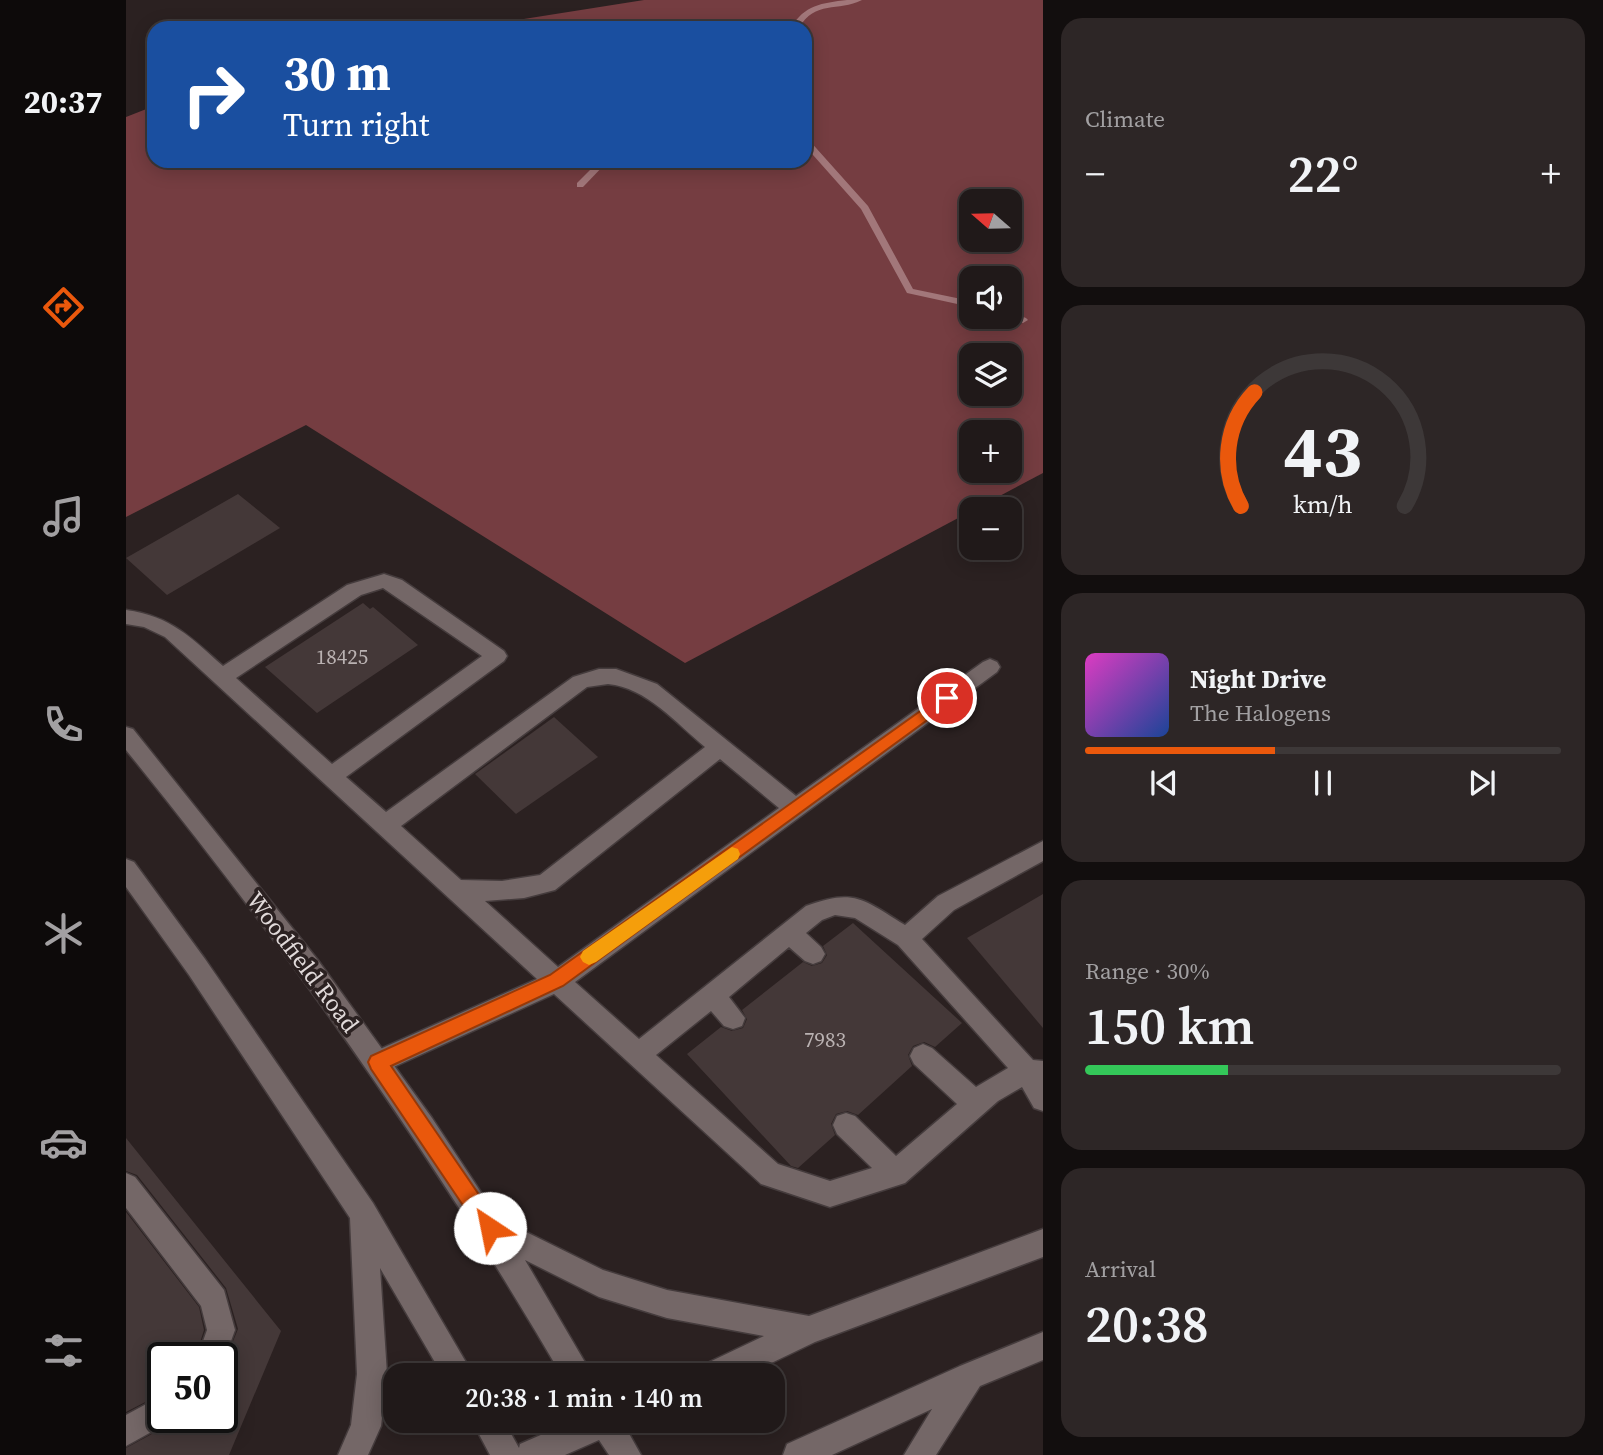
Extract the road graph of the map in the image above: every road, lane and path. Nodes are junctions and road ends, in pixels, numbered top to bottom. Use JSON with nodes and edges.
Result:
{"nodes":[{"id":1,"x":126,"y":617,"type":"edge"},
{"id":2,"x":990,"y":667,"type":"dead end"},
{"id":3,"x":222,"y":677,"type":"junction"},
{"id":4,"x":126,"y":735,"type":"edge"},
{"id":5,"x":722,"y":746,"type":"junction"},
{"id":6,"x":331,"y":776,"type":"junction"},
{"id":7,"x":795,"y":808,"type":"junction"},
{"id":8,"x":385,"y":825,"type":"junction"},
{"id":9,"x":1043,"y":850,"type":"edge"},
{"id":10,"x":126,"y":869,"type":"edge"},
{"id":11,"x":456,"y":889,"type":"junction"},
{"id":12,"x":789,"y":933,"type":"junction"},
{"id":13,"x":906,"y":938,"type":"junction"},
{"id":14,"x":813,"y":954,"type":"dead end"},
{"id":15,"x":556,"y":981,"type":"junction"},
{"id":16,"x":712,"y":996,"type":"junction"},
{"id":17,"x":733,"y":1018,"type":"dead end"},
{"id":18,"x":638,"y":1055,"type":"junction"},
{"id":19,"x":923,"y":1056,"type":"dead end"},
{"id":20,"x":378,"y":1062,"type":"junction"},
{"id":21,"x":1035,"y":1072,"type":"edge"},
{"id":22,"x":1043,"y":1099,"type":"edge"},
{"id":23,"x":976,"y":1104,"type":"junction"},
{"id":24,"x":846,"y":1125,"type":"dead end"},
{"id":25,"x":896,"y":1174,"type":"junction"},
{"id":26,"x":126,"y":1186,"type":"edge"},
{"id":27,"x":363,"y":1213,"type":"junction"},
{"id":28,"x":490,"y":1228,"type":"junction"},
{"id":29,"x":1043,"y":1243,"type":"edge"},
{"id":30,"x":809,"y":1331,"type":"junction"},
{"id":31,"x":217,"y":1342,"type":"edge"},
{"id":32,"x":1043,"y":1346,"type":"edge"},
{"id":33,"x":452,"y":1363,"type":"edge"},
{"id":34,"x":571,"y":1363,"type":"edge"},
{"id":35,"x":739,"y":1363,"type":"edge"},
{"id":36,"x":970,"y":1376,"type":"junction"},
{"id":37,"x":147,"y":1420,"type":"edge"},
{"id":38,"x":126,"y":1432,"type":"edge"},
{"id":39,"x":494,"y":1433,"type":"edge"},
{"id":40,"x":580,"y":1433,"type":"edge"},
{"id":41,"x":613,"y":1433,"type":"edge"},
{"id":42,"x":353,"y":1455,"type":"edge"},
{"id":43,"x":507,"y":1455,"type":"edge"},
{"id":44,"x":531,"y":1455,"type":"edge"},
{"id":45,"x":626,"y":1455,"type":"edge"},
{"id":46,"x":798,"y":1455,"type":"edge"},
{"id":47,"x":919,"y":1455,"type":"edge"}],
"edges":[{"from":1,"to":3,"type":"main road"},
{"from":2,"to":7,"type":"main road"},
{"from":3,"to":6,"type":"main road"},
{"from":3,"to":6,"type":"main road"},
{"from":4,"to":20,"type":"main road","name":"Woodfield Road"},
{"from":5,"to":7,"type":"main road"},
{"from":5,"to":8,"type":"main road"},
{"from":5,"to":11,"type":"main road"},
{"from":6,"to":8,"type":"main road"},
{"from":7,"to":15,"type":"main road"},
{"from":8,"to":11,"type":"main road"},
{"from":9,"to":13,"type":"main road"},
{"from":10,"to":27,"type":"main road"},
{"from":11,"to":15,"type":"main road"},
{"from":12,"to":13,"type":"main road"},
{"from":12,"to":14,"type":"main road"},
{"from":12,"to":16,"type":"main road"},
{"from":13,"to":21,"type":"main road"},
{"from":15,"to":18,"type":"main road"},
{"from":15,"to":20,"type":"main road"},
{"from":16,"to":17,"type":"main road"},
{"from":16,"to":18,"type":"main road"},
{"from":18,"to":25,"type":"main road"},
{"from":19,"to":23,"type":"main road"},
{"from":20,"to":28,"type":"main road","name":"Woodfield Road"},
{"from":21,"to":22,"type":"main road"},
{"from":21,"to":23,"type":"main road"},
{"from":23,"to":25,"type":"main road"},
{"from":24,"to":25,"type":"main road"},
{"from":26,"to":31,"type":"main road"},
{"from":27,"to":33,"type":"main road"},
{"from":27,"to":42,"type":"main road"},
{"from":28,"to":30,"type":"main road"},
{"from":28,"to":34,"type":"main road","name":"Woodfield Road"},
{"from":29,"to":30,"type":"main road"},
{"from":30,"to":35,"type":"main road"},
{"from":32,"to":36,"type":"main road"},
{"from":36,"to":46,"type":"main road"},
{"from":36,"to":47,"type":"main road"},
{"from":37,"to":38,"type":"main road"},
{"from":39,"to":43,"type":"main road"},
{"from":40,"to":44,"type":"main road"},
{"from":41,"to":45,"type":"main road"}]}
